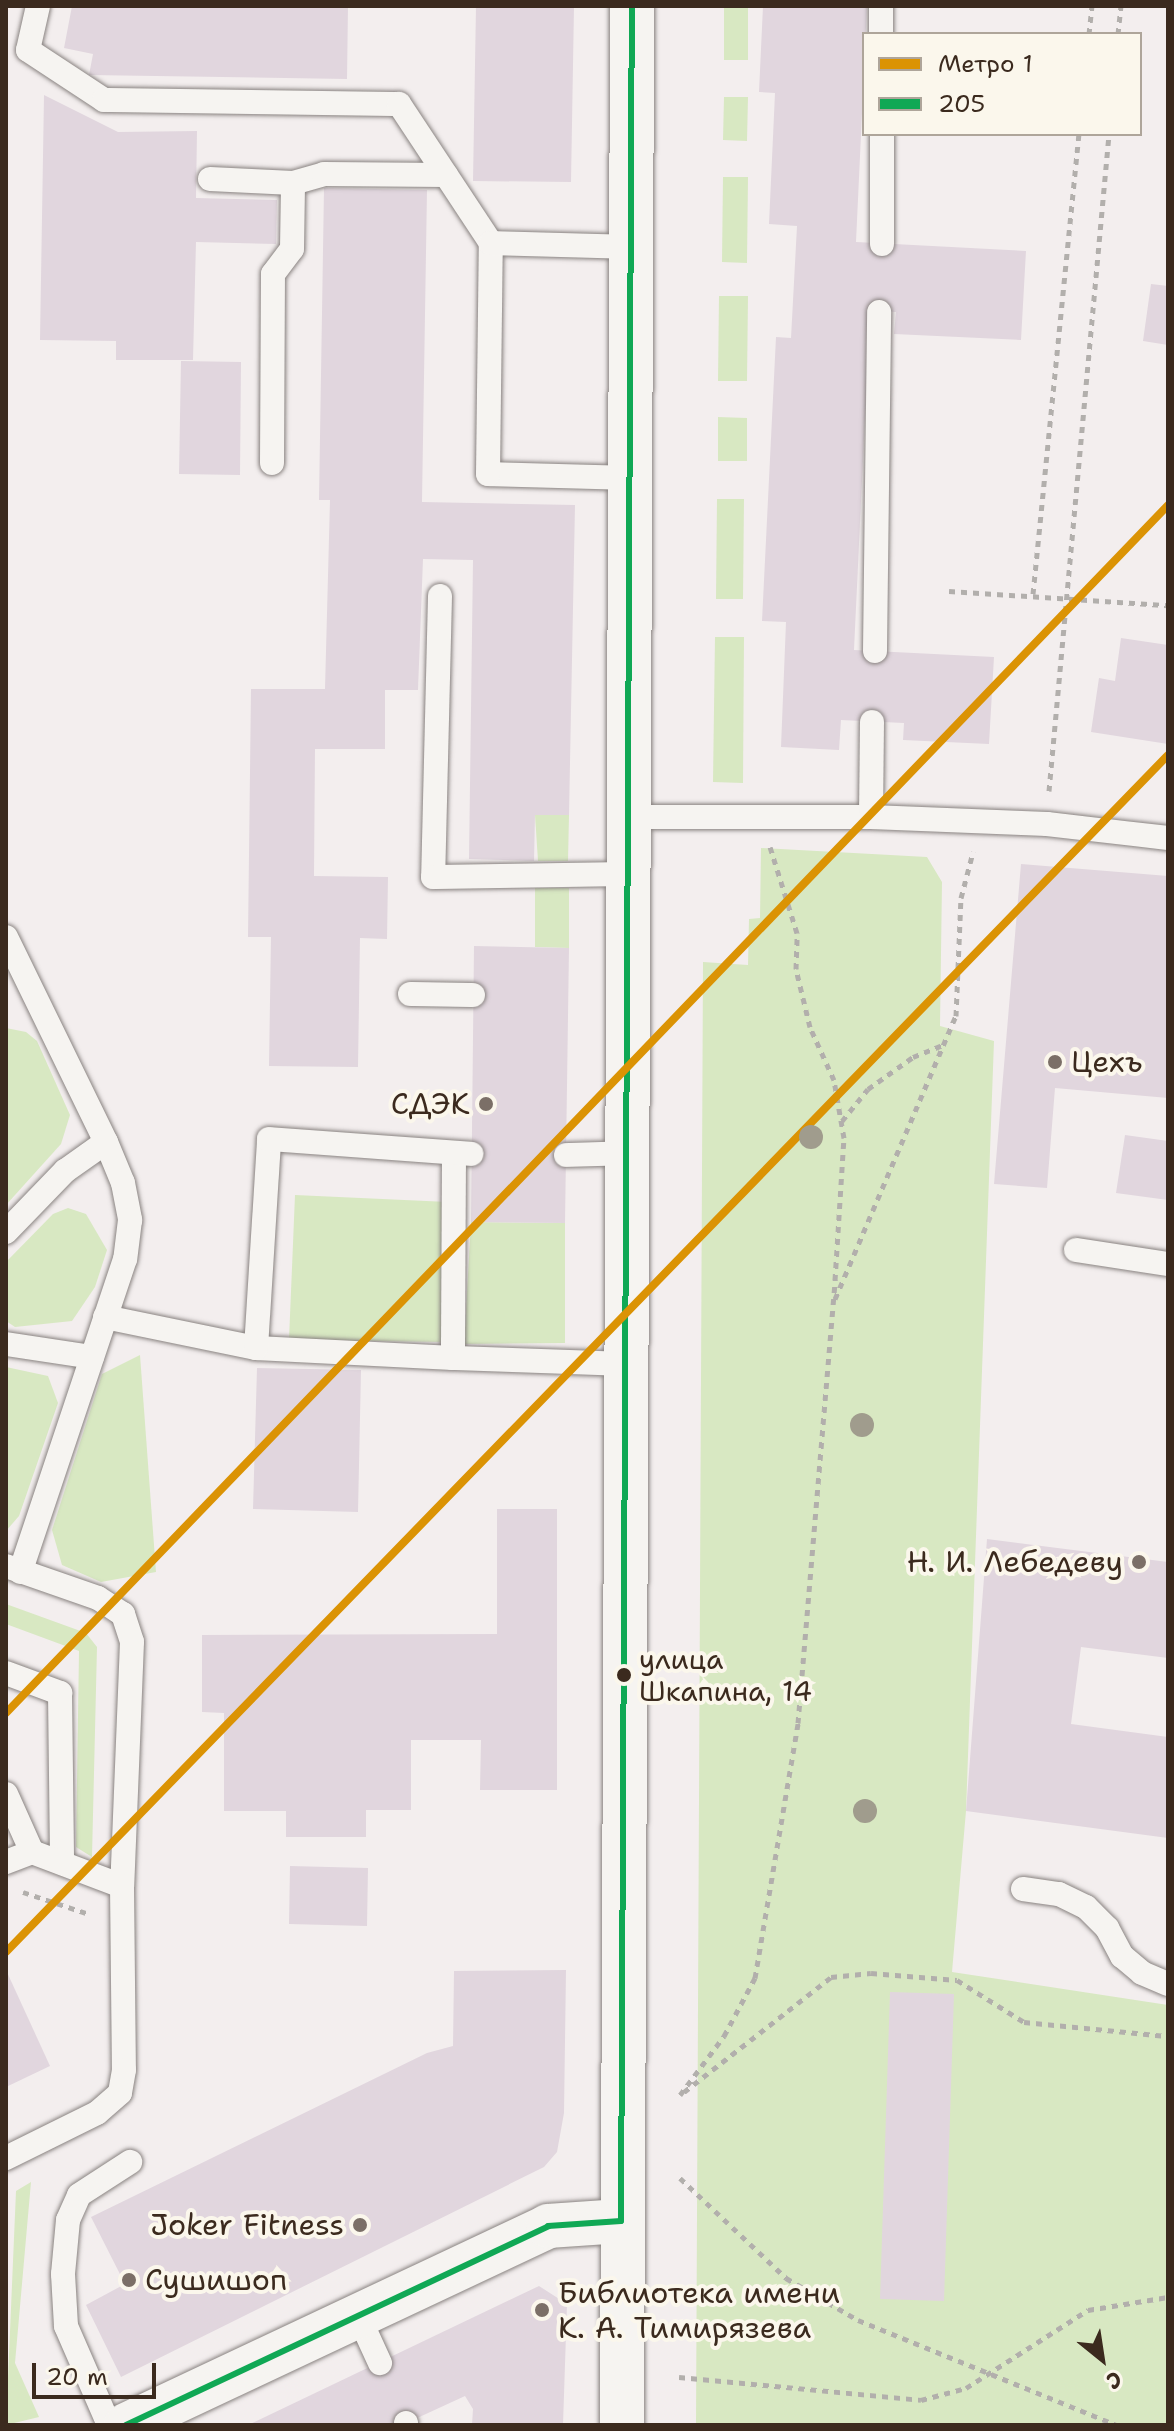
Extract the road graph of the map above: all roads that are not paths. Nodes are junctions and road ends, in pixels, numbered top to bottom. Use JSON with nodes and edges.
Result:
{"nodes":[{"id":1,"x":38,"y":6,"type":"edge"},
{"id":2,"x":632,"y":6,"type":"edge"},
{"id":3,"x":881,"y":6,"type":"edge"},
{"id":4,"x":881,"y":32,"type":"edge"},
{"id":5,"x":882,"y":136,"type":"edge"},
{"id":6,"x":446,"y":175,"type":"junction"},
{"id":7,"x":210,"y":179,"type":"dead end"},
{"id":8,"x":293,"y":183,"type":"junction"},
{"id":9,"x":491,"y":243,"type":"junction"},
{"id":10,"x":882,"y":244,"type":"dead end"},
{"id":11,"x":631,"y":247,"type":"junction"},
{"id":12,"x":879,"y":312,"type":"dead end"},
{"id":13,"x":272,"y":463,"type":"dead end"},
{"id":14,"x":629,"y":478,"type":"junction"},
{"id":15,"x":440,"y":596,"type":"dead end"},
{"id":16,"x":875,"y":651,"type":"dead end"},
{"id":17,"x":872,"y":722,"type":"dead end"},
{"id":18,"x":631,"y":817,"type":"junction"},
{"id":19,"x":871,"y":817,"type":"junction"},
{"id":20,"x":1168,"y":838,"type":"edge"},
{"id":21,"x":630,"y":874,"type":"junction"},
{"id":22,"x":6,"y":937,"type":"edge"},
{"id":23,"x":410,"y":994,"type":"dead end"},
{"id":24,"x":473,"y":995,"type":"dead end"},
{"id":25,"x":106,"y":1142,"type":"junction"},
{"id":26,"x":629,"y":1153,"type":"junction"},
{"id":27,"x":566,"y":1155,"type":"dead end"},
{"id":28,"x":6,"y":1232,"type":"edge"},
{"id":29,"x":1076,"y":1250,"type":"dead end"},
{"id":30,"x":1168,"y":1264,"type":"edge"},
{"id":31,"x":105,"y":1317,"type":"junction"},
{"id":32,"x":6,"y":1344,"type":"edge"},
{"id":33,"x":256,"y":1348,"type":"junction"},
{"id":34,"x":92,"y":1357,"type":"junction"},
{"id":35,"x":453,"y":1358,"type":"junction"},
{"id":36,"x":629,"y":1364,"type":"junction"},
{"id":37,"x":13,"y":1569,"type":"edge"},
{"id":38,"x":6,"y":1673,"type":"edge"},
{"id":39,"x":6,"y":1794,"type":"edge"},
{"id":40,"x":32,"y":1852,"type":"junction"},
{"id":41,"x":6,"y":1862,"type":"edge"},
{"id":42,"x":62,"y":1863,"type":"junction"},
{"id":43,"x":122,"y":1886,"type":"junction"},
{"id":44,"x":1023,"y":1889,"type":"dead end"},
{"id":45,"x":1168,"y":1984,"type":"edge"},
{"id":46,"x":6,"y":2158,"type":"edge"},
{"id":47,"x":130,"y":2162,"type":"dead end"},
{"id":48,"x":621,"y":2221,"type":"junction"},
{"id":49,"x":358,"y":2315,"type":"junction"},
{"id":50,"x":380,"y":2363,"type":"dead end"},
{"id":51,"x":109,"y":2425,"type":"edge"},
{"id":52,"x":126,"y":2425,"type":"edge"},
{"id":53,"x":622,"y":2425,"type":"edge"}],
"edges":[{"from":1,"to":6,"type":"lane"},
{"from":2,"to":11,"type":"main road"},
{"from":3,"to":4,"type":"lane"},
{"from":5,"to":10,"type":"lane"},
{"from":6,"to":8,"type":"lane"},
{"from":6,"to":9,"type":"lane"},
{"from":7,"to":8,"type":"lane"},
{"from":8,"to":13,"type":"lane"},
{"from":9,"to":11,"type":"lane"},
{"from":9,"to":14,"type":"lane"},
{"from":11,"to":14,"type":"main road"},
{"from":12,"to":16,"type":"lane"},
{"from":14,"to":18,"type":"main road"},
{"from":15,"to":21,"type":"lane"},
{"from":17,"to":19,"type":"lane"},
{"from":18,"to":19,"type":"lane"},
{"from":18,"to":21,"type":"main road"},
{"from":19,"to":20,"type":"lane"},
{"from":21,"to":26,"type":"main road"},
{"from":22,"to":25,"type":"lane"},
{"from":23,"to":24,"type":"lane"},
{"from":25,"to":28,"type":"lane"},
{"from":25,"to":31,"type":"lane"},
{"from":26,"to":27,"type":"lane"},
{"from":26,"to":36,"type":"main road"},
{"from":29,"to":30,"type":"lane"},
{"from":31,"to":33,"type":"lane"},
{"from":31,"to":34,"type":"lane"},
{"from":32,"to":34,"type":"lane"},
{"from":33,"to":35,"type":"lane"},
{"from":33,"to":35,"type":"lane"},
{"from":34,"to":37,"type":"lane"},
{"from":35,"to":36,"type":"lane"},
{"from":36,"to":48,"type":"main road"},
{"from":37,"to":43,"type":"lane"},
{"from":38,"to":42,"type":"lane"},
{"from":39,"to":40,"type":"lane"},
{"from":40,"to":41,"type":"lane"},
{"from":40,"to":42,"type":"lane"},
{"from":42,"to":43,"type":"lane"},
{"from":43,"to":46,"type":"lane"},
{"from":44,"to":45,"type":"lane"},
{"from":47,"to":51,"type":"lane"},
{"from":48,"to":49,"type":"main road"},
{"from":48,"to":53,"type":"main road"},
{"from":49,"to":50,"type":"lane"},
{"from":49,"to":52,"type":"main road"}]}
